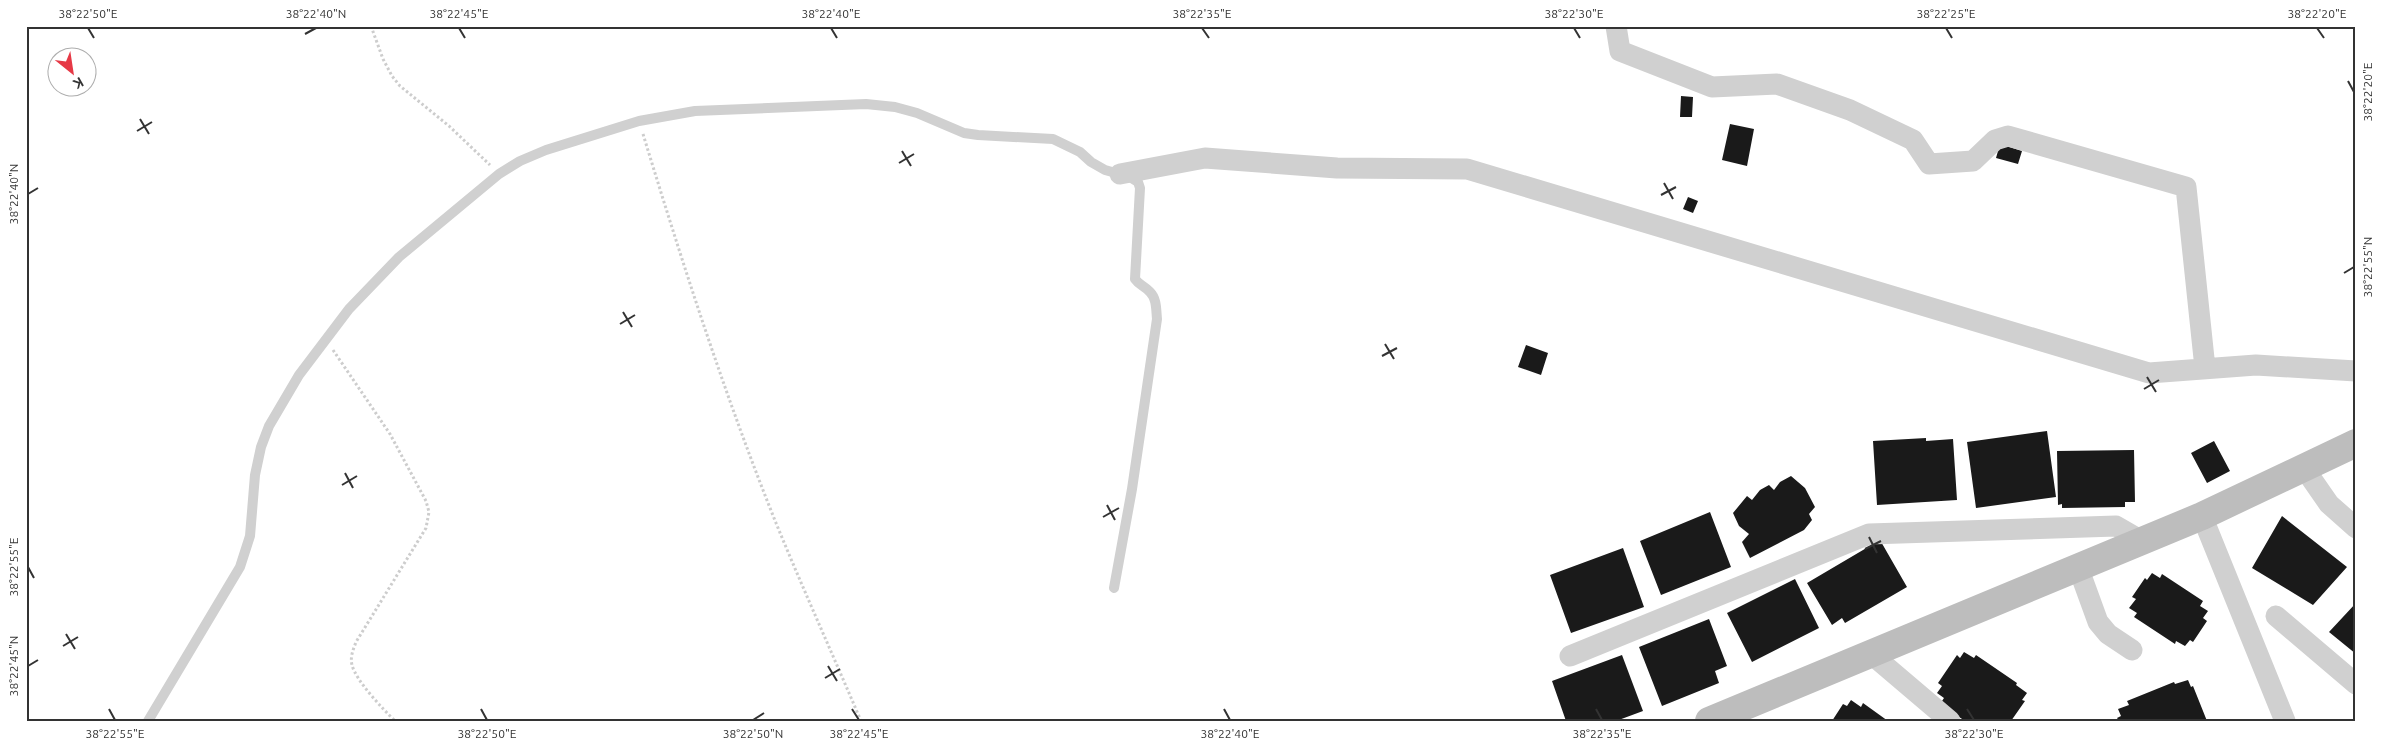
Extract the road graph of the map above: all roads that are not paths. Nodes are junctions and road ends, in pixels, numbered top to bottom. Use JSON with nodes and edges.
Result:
{"nodes":[{"id":1,"x":1616,"y":26,"type":"edge"},
{"id":2,"x":1120,"y":174,"type":"junction"},
{"id":3,"x":2204,"y":368,"type":"junction"},
{"id":4,"x":2356,"y":371,"type":"edge"},
{"id":5,"x":2356,"y":443,"type":"edge"},
{"id":6,"x":2304,"y":468,"type":"junction"},
{"id":7,"x":2202,"y":516,"type":"junction"},
{"id":8,"x":2356,"y":528,"type":"edge"},
{"id":9,"x":2142,"y":541,"type":"junction"},
{"id":10,"x":2078,"y":567,"type":"junction"},
{"id":11,"x":1114,"y":588,"type":"dead end"},
{"id":12,"x":2276,"y":616,"type":"dead end"},
{"id":13,"x":2132,"y":650,"type":"dead end"},
{"id":14,"x":1870,"y":653,"type":"junction"},
{"id":15,"x":1570,"y":656,"type":"dead end"},
{"id":16,"x":2356,"y":684,"type":"edge"},
{"id":17,"x":148,"y":721,"type":"edge"},
{"id":18,"x":1710,"y":721,"type":"edge"},
{"id":19,"x":1950,"y":721,"type":"edge"},
{"id":20,"x":2285,"y":721,"type":"edge"}],
"edges":[{"from":1,"to":3,"type":"street"},
{"from":2,"to":3,"type":"street"},
{"from":2,"to":11,"type":"lane"},
{"from":2,"to":17,"type":"lane"},
{"from":3,"to":4,"type":"street"},
{"from":5,"to":6,"type":"street"},
{"from":6,"to":7,"type":"street"},
{"from":6,"to":8,"type":"street"},
{"from":7,"to":9,"type":"street"},
{"from":7,"to":20,"type":"street"},
{"from":9,"to":10,"type":"street"},
{"from":9,"to":15,"type":"street"},
{"from":10,"to":13,"type":"street"},
{"from":10,"to":14,"type":"street"},
{"from":12,"to":16,"type":"street"},
{"from":14,"to":18,"type":"street"},
{"from":14,"to":19,"type":"street"}]}
